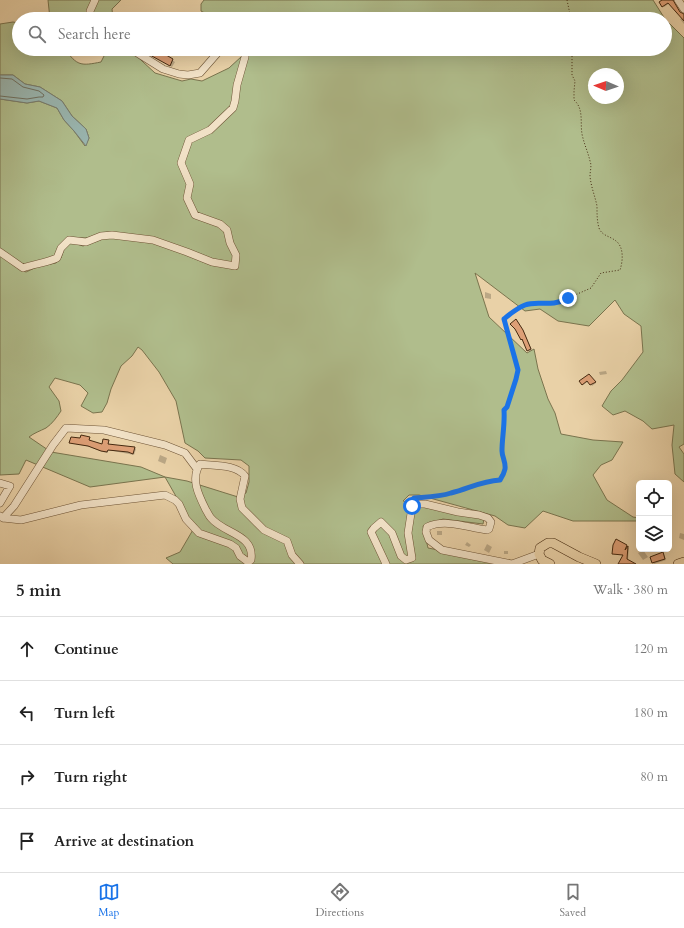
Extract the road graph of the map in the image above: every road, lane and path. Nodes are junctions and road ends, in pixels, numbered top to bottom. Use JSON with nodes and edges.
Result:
{"nodes":[{"id":1,"x":95,"y":0,"type":"edge"},
{"id":2,"x":567,"y":0,"type":"edge"},
{"id":3,"x":678,"y":0,"type":"edge"},
{"id":4,"x":684,"y":8,"type":"edge"},
{"id":5,"x":90,"y":12,"type":"edge"},
{"id":6,"x":570,"y":12,"type":"edge"},
{"id":7,"x":142,"y":56,"type":"edge"},
{"id":8,"x":215,"y":56,"type":"edge"},
{"id":9,"x":245,"y":56,"type":"edge"},
{"id":10,"x":572,"y":56,"type":"edge"},
{"id":11,"x":0,"y":252,"type":"edge"},
{"id":12,"x":197,"y":469,"type":"junction"},
{"id":13,"x":0,"y":483,"type":"edge"},
{"id":14,"x":421,"y":497,"type":"dead end"},
{"id":15,"x":0,"y":503,"type":"edge"},
{"id":16,"x":1,"y":517,"type":"edge"},
{"id":17,"x":539,"y":554,"type":"junction"},
{"id":18,"x":684,"y":562,"type":"edge"},
{"id":19,"x":300,"y":564,"type":"edge"},
{"id":20,"x":386,"y":564,"type":"edge"},
{"id":21,"x":550,"y":564,"type":"edge"},
{"id":22,"x":596,"y":564,"type":"edge"},
{"id":23,"x":678,"y":564,"type":"edge"}],
"edges":[{"from":1,"to":5,"type":"street"},
{"from":2,"to":6,"type":"path"},
{"from":3,"to":4,"type":"street"},
{"from":7,"to":8,"type":"street"},
{"from":9,"to":11,"type":"street"},
{"from":10,"to":14,"type":"path"},
{"from":12,"to":16,"type":"street"},
{"from":12,"to":16,"type":"street"},
{"from":12,"to":19,"type":"street"},
{"from":13,"to":15,"type":"street"},
{"from":17,"to":20,"type":"street"},
{"from":17,"to":21,"type":"main road"},
{"from":17,"to":22,"type":"main road"},
{"from":18,"to":23,"type":"main road"}]}
